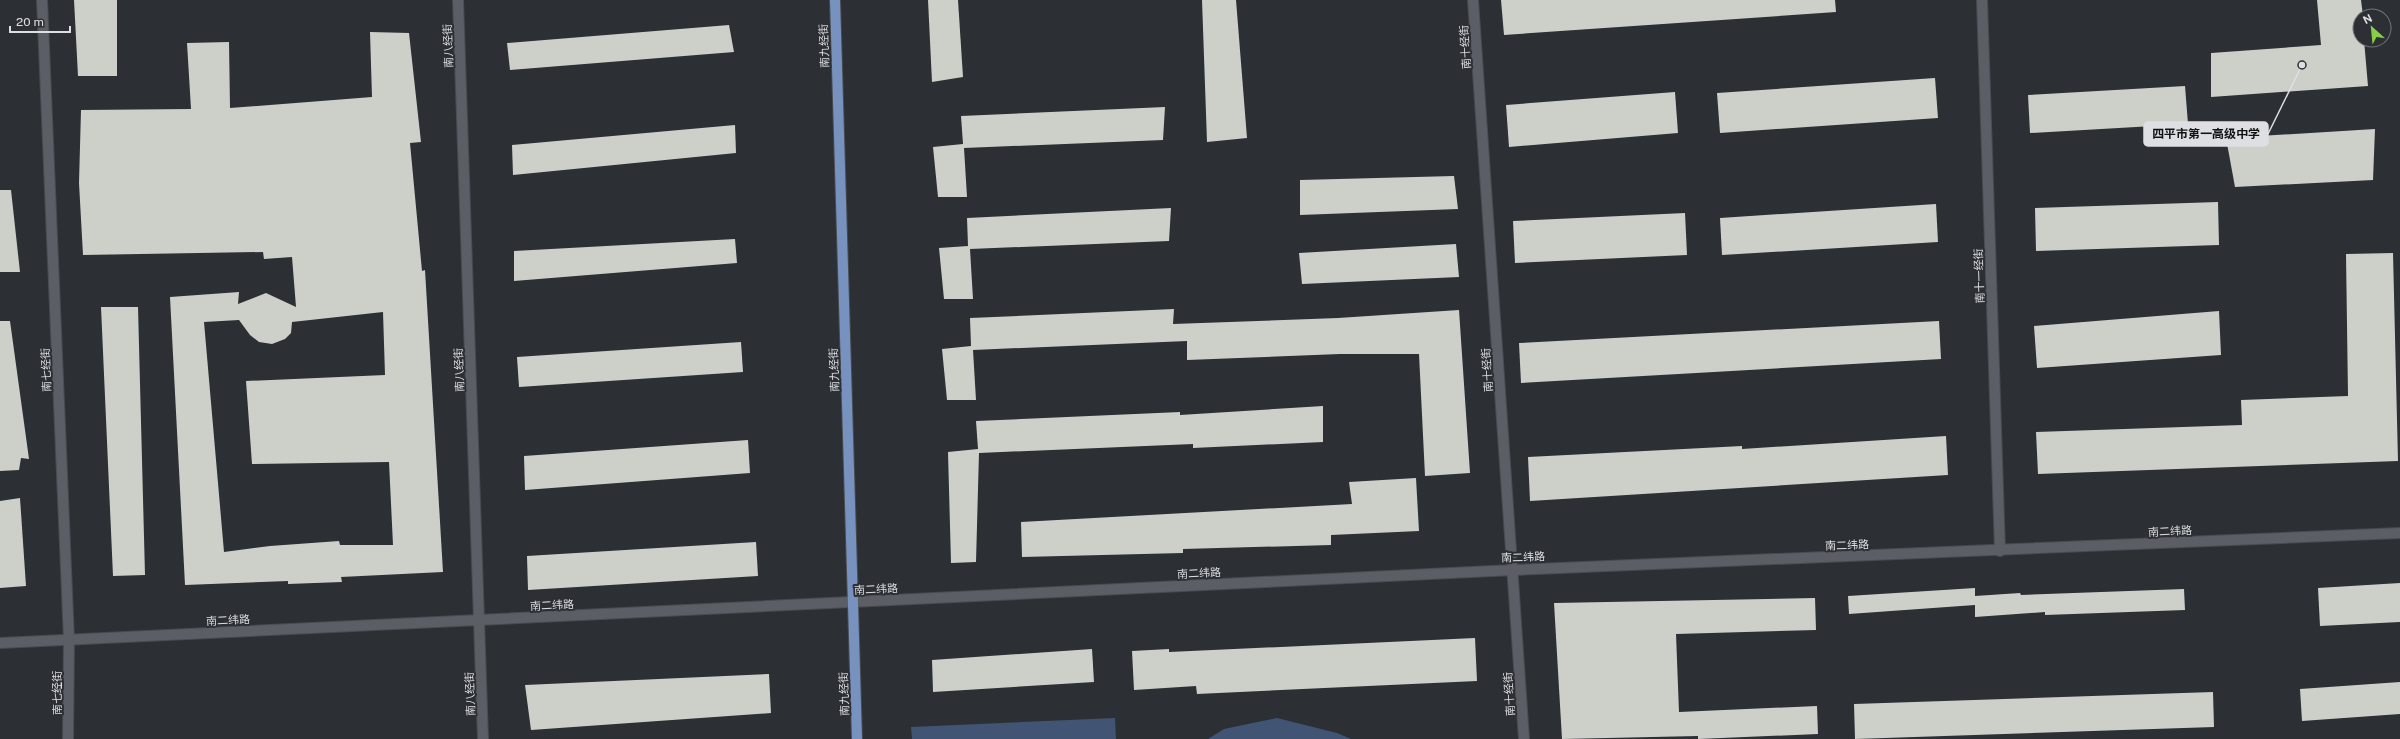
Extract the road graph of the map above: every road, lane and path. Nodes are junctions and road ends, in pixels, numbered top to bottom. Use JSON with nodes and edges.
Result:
{"nodes":[{"id":1,"x":42,"y":0,"type":"edge"},
{"id":2,"x":458,"y":0,"type":"edge"},
{"id":3,"x":835,"y":0,"type":"edge"},
{"id":4,"x":1473,"y":0,"type":"edge"},
{"id":5,"x":1982,"y":0,"type":"edge"},
{"id":6,"x":2400,"y":533,"type":"edge"},
{"id":7,"x":2000,"y":550,"type":"junction"},
{"id":8,"x":1512,"y":570,"type":"junction"},
{"id":9,"x":853,"y":602,"type":"junction"},
{"id":10,"x":479,"y":620,"type":"junction"},
{"id":11,"x":69,"y":640,"type":"junction"},
{"id":12,"x":0,"y":643,"type":"edge"},
{"id":13,"x":68,"y":739,"type":"edge"},
{"id":14,"x":483,"y":739,"type":"edge"},
{"id":15,"x":857,"y":739,"type":"edge"},
{"id":16,"x":1524,"y":739,"type":"edge"}],
"edges":[{"from":1,"to":11,"type":"street","name":"南七经街"},
{"from":2,"to":10,"type":"street","name":"南八经街"},
{"from":3,"to":9,"type":"main road","name":"南九经街"},
{"from":4,"to":8,"type":"street","name":"南十经街"},
{"from":5,"to":7,"type":"street","name":"南十一经街"},
{"from":6,"to":7,"type":"street","name":"南二纬路"},
{"from":7,"to":8,"type":"street","name":"南二纬路"},
{"from":8,"to":9,"type":"street","name":"南二纬路"},
{"from":8,"to":16,"type":"street","name":"南十经街"},
{"from":9,"to":10,"type":"street","name":"南二纬路"},
{"from":9,"to":15,"type":"main road","name":"南九经街"},
{"from":10,"to":11,"type":"street","name":"南二纬路"},
{"from":10,"to":14,"type":"street","name":"南八经街"},
{"from":11,"to":12,"type":"street","name":"南二纬路"},
{"from":11,"to":13,"type":"street","name":"南七经街"}]}
